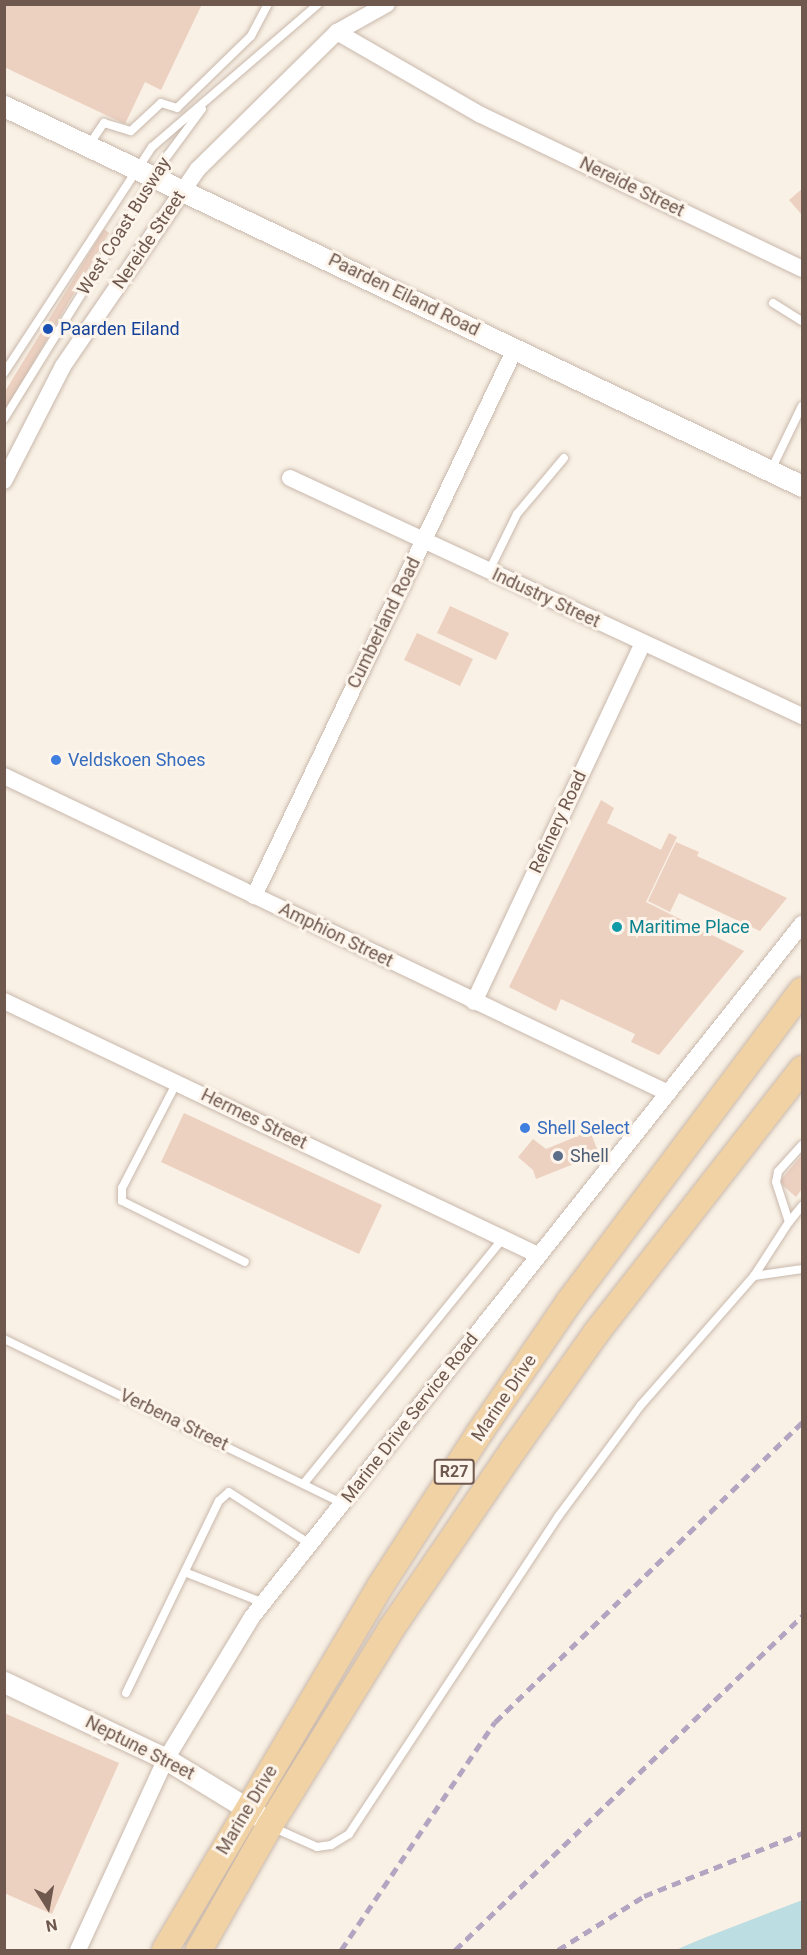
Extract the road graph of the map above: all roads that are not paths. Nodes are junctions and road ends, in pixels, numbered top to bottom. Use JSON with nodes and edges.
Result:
{"nodes":[{"id":1,"x":268,"y":4,"type":"edge"},
{"id":2,"x":318,"y":4,"type":"edge"},
{"id":3,"x":387,"y":4,"type":"edge"},
{"id":4,"x":337,"y":32,"type":"junction"},
{"id":5,"x":211,"y":96,"type":"junction"},
{"id":6,"x":4,"y":106,"type":"edge"},
{"id":7,"x":88,"y":146,"type":"junction"},
{"id":8,"x":145,"y":173,"type":"junction"},
{"id":9,"x":182,"y":190,"type":"junction"},
{"id":10,"x":802,"y":269,"type":"edge"},
{"id":11,"x":773,"y":303,"type":"dead end"},
{"id":12,"x":802,"y":321,"type":"edge"},
{"id":13,"x":515,"y":349,"type":"junction"},
{"id":14,"x":4,"y":373,"type":"edge"},
{"id":15,"x":802,"y":406,"type":"edge"},
{"id":16,"x":4,"y":419,"type":"edge"},
{"id":17,"x":564,"y":458,"type":"dead end"},
{"id":18,"x":771,"y":471,"type":"junction"},
{"id":19,"x":290,"y":478,"type":"dead end"},
{"id":20,"x":4,"y":481,"type":"edge"},
{"id":21,"x":802,"y":486,"type":"edge"},
{"id":22,"x":423,"y":541,"type":"junction"},
{"id":23,"x":489,"y":571,"type":"junction"},
{"id":24,"x":643,"y":643,"type":"junction"},
{"id":25,"x":802,"y":716,"type":"edge"},
{"id":26,"x":4,"y":776,"type":"edge"},
{"id":27,"x":254,"y":896,"type":"junction"},
{"id":28,"x":802,"y":924,"type":"edge"},
{"id":29,"x":802,"y":992,"type":"edge"},
{"id":30,"x":4,"y":1000,"type":"edge"},
{"id":31,"x":474,"y":1002,"type":"junction"},
{"id":32,"x":802,"y":1069,"type":"edge"},
{"id":33,"x":177,"y":1082,"type":"junction"},
{"id":34,"x":668,"y":1093,"type":"junction"},
{"id":35,"x":802,"y":1145,"type":"edge"},
{"id":36,"x":802,"y":1206,"type":"edge"},
{"id":37,"x":789,"y":1222,"type":"junction"},
{"id":38,"x":503,"y":1238,"type":"junction"},
{"id":39,"x":538,"y":1255,"type":"junction"},
{"id":40,"x":245,"y":1262,"type":"dead end"},
{"id":41,"x":802,"y":1269,"type":"edge"},
{"id":42,"x":754,"y":1276,"type":"junction"},
{"id":43,"x":4,"y":1339,"type":"edge"},
{"id":44,"x":305,"y":1482,"type":"junction"},
{"id":45,"x":342,"y":1503,"type":"junction"},
{"id":46,"x":310,"y":1544,"type":"junction"},
{"id":47,"x":187,"y":1573,"type":"junction"},
{"id":48,"x":264,"y":1603,"type":"junction"},
{"id":49,"x":4,"y":1682,"type":"edge"},
{"id":50,"x":126,"y":1693,"type":"dead end"},
{"id":51,"x":166,"y":1760,"type":"junction"},
{"id":52,"x":249,"y":1806,"type":"junction"},
{"id":53,"x":270,"y":1825,"type":"junction"},
{"id":54,"x":78,"y":1950,"type":"edge"},
{"id":55,"x":165,"y":1950,"type":"edge"},
{"id":56,"x":199,"y":1950,"type":"edge"}],
"edges":[{"from":1,"to":7,"type":"lane"},
{"from":2,"to":5,"type":"lane","name":"West Coast Busway"},
{"from":3,"to":4,"type":"street","name":"Nereide Street"},
{"from":4,"to":9,"type":"street","name":"Nereide Street"},
{"from":4,"to":10,"type":"street","name":"Nereide Street"},
{"from":5,"to":8,"type":"lane","name":"West Coast Busway"},
{"from":5,"to":8,"type":"lane","name":"West Coast Busway"},
{"from":6,"to":7,"type":"street","name":"Paarden Eiland Road"},
{"from":7,"to":8,"type":"street","name":"Paarden Eiland Road"},
{"from":8,"to":9,"type":"street","name":"Paarden Eiland Road"},
{"from":8,"to":14,"type":"lane","name":"West Coast Busway"},
{"from":8,"to":16,"type":"lane","name":"West Coast Busway"},
{"from":9,"to":13,"type":"street","name":"Paarden Eiland Road"},
{"from":9,"to":20,"type":"street","name":"Nereide Street"},
{"from":11,"to":12,"type":"lane"},
{"from":13,"to":18,"type":"street","name":"Paarden Eiland Road"},
{"from":13,"to":22,"type":"street","name":"Cumberland Road"},
{"from":15,"to":18,"type":"lane"},
{"from":17,"to":23,"type":"lane"},
{"from":18,"to":21,"type":"street","name":"Paarden Eiland Road"},
{"from":19,"to":22,"type":"street","name":"Industry Street"},
{"from":22,"to":23,"type":"street","name":"Industry Street"},
{"from":22,"to":27,"type":"street","name":"Cumberland Road"},
{"from":23,"to":24,"type":"street","name":"Industry Street"},
{"from":24,"to":25,"type":"street","name":"Industry Street"},
{"from":24,"to":31,"type":"street","name":"Refinery Road"},
{"from":26,"to":27,"type":"street","name":"Amphion Street"},
{"from":27,"to":31,"type":"street","name":"Amphion Street"},
{"from":28,"to":34,"type":"street","name":"Marine Drive Service Road"},
{"from":29,"to":52,"type":"main road","name":"Marine Drive","number":"R27"},
{"from":30,"to":33,"type":"street","name":"Hermes Street"},
{"from":31,"to":34,"type":"street","name":"Amphion Street"},
{"from":32,"to":53,"type":"main road","name":"Marine Drive","number":"R27"},
{"from":33,"to":38,"type":"street","name":"Hermes Street"},
{"from":33,"to":40,"type":"lane"},
{"from":34,"to":39,"type":"street","name":"Marine Drive Service Road"},
{"from":35,"to":37,"type":"lane"},
{"from":36,"to":37,"type":"lane"},
{"from":37,"to":42,"type":"lane"},
{"from":38,"to":39,"type":"street","name":"Hermes Street"},
{"from":38,"to":44,"type":"lane"},
{"from":39,"to":45,"type":"street","name":"Marine Drive Service Road"},
{"from":41,"to":42,"type":"lane"},
{"from":42,"to":53,"type":"lane"},
{"from":43,"to":44,"type":"lane","name":"Verbena Street"},
{"from":44,"to":45,"type":"lane","name":"Verbena Street"},
{"from":45,"to":46,"type":"street","name":"Marine Drive Service Road"},
{"from":46,"to":47,"type":"lane"},
{"from":46,"to":48,"type":"street","name":"Marine Drive Service Road"},
{"from":47,"to":48,"type":"lane"},
{"from":47,"to":50,"type":"lane"},
{"from":48,"to":51,"type":"street","name":"Marine Drive Service Road"},
{"from":49,"to":51,"type":"street","name":"Neptune Street"},
{"from":51,"to":52,"type":"street","name":"Neptune Street"},
{"from":51,"to":54,"type":"street","name":"Marine Drive Service Road"},
{"from":52,"to":53,"type":"street","name":"Neptune Street"},
{"from":52,"to":55,"type":"main road","name":"Marine Drive","number":"R27"},
{"from":53,"to":56,"type":"main road","name":"Marine Drive","number":"R27"}]}
